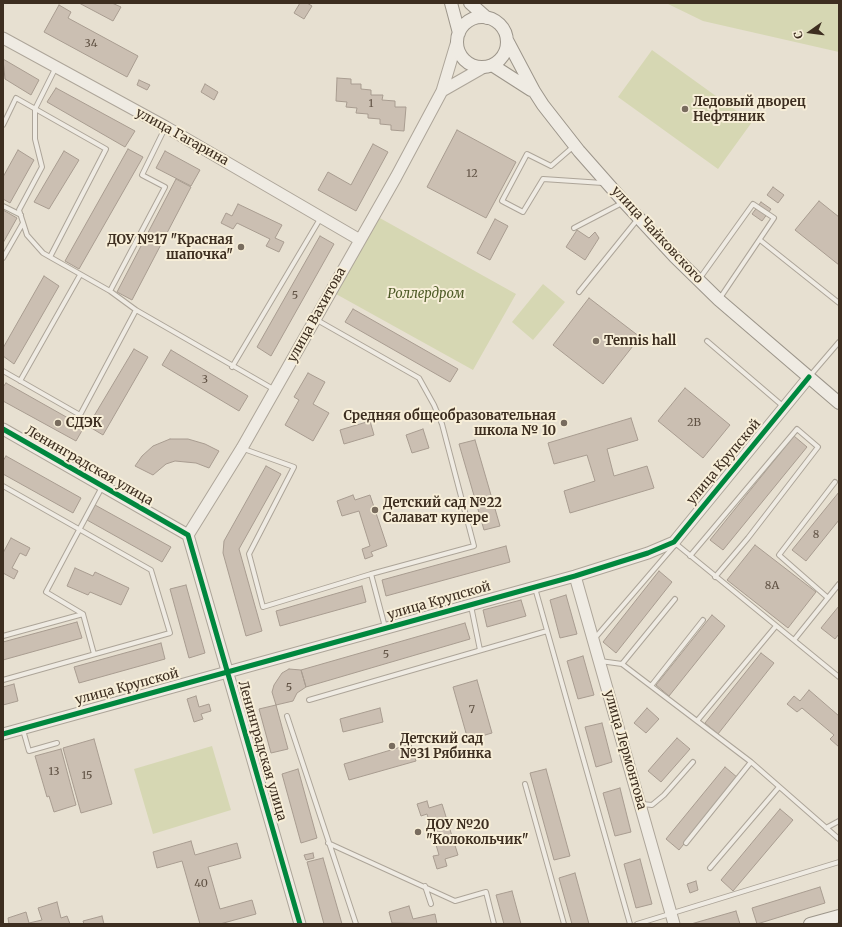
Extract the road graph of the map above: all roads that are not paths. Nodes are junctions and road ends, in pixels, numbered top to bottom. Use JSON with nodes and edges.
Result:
{"nodes":[{"id":1,"x":451,"y":3,"type":"edge"},
{"id":2,"x":470,"y":3,"type":"edge"},
{"id":3,"x":487,"y":18,"type":"junction"},
{"id":4,"x":458,"y":37,"type":"junction"},
{"id":5,"x":3,"y":38,"type":"edge"},
{"id":6,"x":507,"y":40,"type":"junction"},
{"id":7,"x":488,"y":66,"type":"junction"},
{"id":8,"x":56,"y":68,"type":"junction"},
{"id":9,"x":442,"y":91,"type":"junction"},
{"id":10,"x":534,"y":91,"type":"junction"},
{"id":11,"x":35,"y":109,"type":"junction"},
{"id":12,"x":3,"y":124,"type":"edge"},
{"id":13,"x":166,"y":127,"type":"junction"},
{"id":14,"x":575,"y":146,"type":"junction"},
{"id":15,"x":608,"y":183,"type":"junction"},
{"id":16,"x":624,"y":202,"type":"junction"},
{"id":17,"x":3,"y":206,"type":"edge"},
{"id":18,"x":21,"y":215,"type":"junction"},
{"id":19,"x":322,"y":217,"type":"junction"},
{"id":20,"x":639,"y":218,"type":"junction"},
{"id":21,"x":23,"y":222,"type":"junction"},
{"id":22,"x":574,"y":228,"type":"dead end"},
{"id":23,"x":360,"y":240,"type":"junction"},
{"id":24,"x":760,"y":240,"type":"junction"},
{"id":25,"x":50,"y":257,"type":"junction"},
{"id":26,"x":3,"y":258,"type":"edge"},
{"id":27,"x":80,"y":275,"type":"junction"},
{"id":28,"x":698,"y":280,"type":"junction"},
{"id":29,"x":110,"y":291,"type":"junction"},
{"id":30,"x":579,"y":292,"type":"dead end"},
{"id":31,"x":719,"y":300,"type":"junction"},
{"id":32,"x":839,"y":303,"type":"edge"},
{"id":33,"x":136,"y":310,"type":"junction"},
{"id":34,"x":315,"y":318,"type":"junction"},
{"id":35,"x":707,"y":341,"type":"dead end"},
{"id":36,"x":839,"y":342,"type":"edge"},
{"id":37,"x":232,"y":366,"type":"junction"},
{"id":38,"x":3,"y":371,"type":"edge"},
{"id":39,"x":809,"y":377,"type":"junction"},
{"id":40,"x":20,"y":381,"type":"junction"},
{"id":41,"x":275,"y":390,"type":"junction"},
{"id":42,"x":839,"y":403,"type":"edge"},
{"id":43,"x":785,"y":408,"type":"junction"},
{"id":44,"x":3,"y":429,"type":"edge"},
{"id":45,"x":242,"y":448,"type":"junction"},
{"id":46,"x":835,"y":482,"type":"dead end"},
{"id":47,"x":103,"y":485,"type":"junction"},
{"id":48,"x":3,"y":486,"type":"edge"},
{"id":49,"x":78,"y":529,"type":"junction"},
{"id":50,"x":188,"y":535,"type":"junction"},
{"id":51,"x":675,"y":543,"type":"junction"},
{"id":52,"x":690,"y":556,"type":"junction"},
{"id":53,"x":372,"y":574,"type":"junction"},
{"id":54,"x":575,"y":576,"type":"junction"},
{"id":55,"x":715,"y":577,"type":"junction"},
{"id":56,"x":839,"y":584,"type":"edge"},
{"id":57,"x":535,"y":586,"type":"junction"},
{"id":58,"x":828,"y":598,"type":"junction"},
{"id":59,"x":675,"y":599,"type":"dead end"},
{"id":60,"x":470,"y":604,"type":"junction"},
{"id":61,"x":83,"y":614,"type":"junction"},
{"id":62,"x":703,"y":620,"type":"dead end"},
{"id":63,"x":776,"y":626,"type":"junction"},
{"id":64,"x":385,"y":628,"type":"junction"},
{"id":65,"x":547,"y":631,"type":"junction"},
{"id":66,"x":3,"y":636,"type":"edge"},
{"id":67,"x":594,"y":640,"type":"junction"},
{"id":68,"x":794,"y":640,"type":"junction"},
{"id":69,"x":480,"y":650,"type":"junction"},
{"id":70,"x":94,"y":654,"type":"junction"},
{"id":71,"x":600,"y":661,"type":"junction"},
{"id":72,"x":622,"y":664,"type":"junction"},
{"id":73,"x":228,"y":671,"type":"junction"},
{"id":74,"x":839,"y":677,"type":"edge"},
{"id":75,"x":3,"y":680,"type":"edge"},
{"id":76,"x":650,"y":686,"type":"junction"},
{"id":77,"x":309,"y":700,"type":"dead end"},
{"id":78,"x":288,"y":716,"type":"dead end"},
{"id":79,"x":697,"y":721,"type":"junction"},
{"id":80,"x":22,"y":728,"type":"junction"},
{"id":81,"x":3,"y":734,"type":"edge"},
{"id":82,"x":57,"y":743,"type":"dead end"},
{"id":83,"x":692,"y":762,"type":"dead end"},
{"id":84,"x":751,"y":762,"type":"junction"},
{"id":85,"x":525,"y":784,"type":"dead end"},
{"id":86,"x":779,"y":787,"type":"junction"},
{"id":87,"x":640,"y":803,"type":"junction"},
{"id":88,"x":839,"y":821,"type":"edge"},
{"id":89,"x":826,"y":828,"type":"junction"},
{"id":90,"x":839,"y":839,"type":"edge"},
{"id":91,"x":328,"y":843,"type":"junction"},
{"id":92,"x":686,"y":843,"type":"dead end"},
{"id":93,"x":839,"y":862,"type":"edge"},
{"id":94,"x":710,"y":868,"type":"dead end"},
{"id":95,"x":425,"y":886,"type":"junction"},
{"id":96,"x":431,"y":904,"type":"dead end"},
{"id":97,"x":839,"y":916,"type":"edge"},
{"id":98,"x":672,"y":919,"type":"edge"},
{"id":99,"x":814,"y":923,"type":"edge"},
{"id":100,"x":300,"y":924,"type":"edge"},
{"id":101,"x":356,"y":924,"type":"edge"},
{"id":102,"x":494,"y":924,"type":"edge"},
{"id":103,"x":564,"y":924,"type":"edge"},
{"id":104,"x":630,"y":924,"type":"edge"},
{"id":105,"x":637,"y":924,"type":"edge"}],
"edges":[{"from":1,"to":4,"type":"main road"},
{"from":2,"to":3,"type":"main road"},
{"from":3,"to":4,"type":"main road"},
{"from":3,"to":6,"type":"main road"},
{"from":4,"to":7,"type":"main road"},
{"from":4,"to":9,"type":"street","name":"улица Вахитова"},
{"from":5,"to":8,"type":"street","name":"улица Гагарина"},
{"from":6,"to":7,"type":"main road"},
{"from":6,"to":10,"type":"main road","name":"улица Чайковского"},
{"from":7,"to":9,"type":"street"},
{"from":7,"to":10,"type":"main road"},
{"from":8,"to":11,"type":"lane"},
{"from":8,"to":13,"type":"street","name":"улица Гагарина"},
{"from":9,"to":23,"type":"street","name":"улица Вахитова"},
{"from":10,"to":14,"type":"main road","name":"улица Чайковского"},
{"from":11,"to":12,"type":"lane"},
{"from":11,"to":18,"type":"lane"},
{"from":11,"to":25,"type":"lane"},
{"from":13,"to":19,"type":"street","name":"улица Гагарина"},
{"from":13,"to":29,"type":"lane"},
{"from":14,"to":15,"type":"main road","name":"улица Чайковского"},
{"from":14,"to":15,"type":"lane"},
{"from":15,"to":16,"type":"main road","name":"улица Чайковского"},
{"from":16,"to":20,"type":"main road","name":"улица Чайковского"},
{"from":16,"to":22,"type":"lane"},
{"from":17,"to":18,"type":"lane"},
{"from":18,"to":21,"type":"lane"},
{"from":19,"to":23,"type":"street","name":"улица Гагарина"},
{"from":19,"to":37,"type":"lane"},
{"from":20,"to":28,"type":"main road","name":"улица Чайковского"},
{"from":20,"to":30,"type":"lane"},
{"from":21,"to":25,"type":"lane"},
{"from":21,"to":26,"type":"lane"},
{"from":23,"to":34,"type":"street","name":"улица Вахитова"},
{"from":24,"to":28,"type":"lane"},
{"from":24,"to":31,"type":"lane"},
{"from":24,"to":32,"type":"lane"},
{"from":25,"to":27,"type":"lane"},
{"from":27,"to":29,"type":"lane"},
{"from":27,"to":40,"type":"lane"},
{"from":28,"to":31,"type":"main road","name":"улица Чайковского"},
{"from":29,"to":33,"type":"lane"},
{"from":31,"to":39,"type":"main road","name":"улица Чайковского"},
{"from":33,"to":37,"type":"lane"},
{"from":33,"to":40,"type":"lane"},
{"from":34,"to":41,"type":"street","name":"улица Вахитова"},
{"from":34,"to":53,"type":"lane"},
{"from":35,"to":43,"type":"lane"},
{"from":36,"to":39,"type":"lane"},
{"from":37,"to":41,"type":"lane"},
{"from":38,"to":40,"type":"lane"},
{"from":39,"to":42,"type":"main road","name":"улица Чайковского"},
{"from":39,"to":43,"type":"street","name":"улица Крупской"},
{"from":41,"to":45,"type":"street","name":"улица Вахитова"},
{"from":43,"to":51,"type":"street","name":"улица Крупской"},
{"from":44,"to":47,"type":"street","name":"Ленинградская улица"},
{"from":45,"to":50,"type":"street","name":"улица Вахитова"},
{"from":45,"to":53,"type":"lane"},
{"from":46,"to":58,"type":"lane"},
{"from":47,"to":49,"type":"lane"},
{"from":47,"to":50,"type":"street","name":"Ленинградская улица"},
{"from":48,"to":49,"type":"lane"},
{"from":49,"to":61,"type":"lane"},
{"from":49,"to":70,"type":"lane"},
{"from":50,"to":73,"type":"street","name":"Ленинградская улица"},
{"from":51,"to":52,"type":"lane"},
{"from":51,"to":54,"type":"street","name":"улица Крупской"},
{"from":51,"to":67,"type":"lane"},
{"from":52,"to":55,"type":"lane"},
{"from":52,"to":55,"type":"lane"},
{"from":53,"to":64,"type":"lane"},
{"from":54,"to":57,"type":"street","name":"улица Крупской"},
{"from":54,"to":67,"type":"street","name":"улица Лермонтова"},
{"from":55,"to":63,"type":"lane"},
{"from":56,"to":58,"type":"lane"},
{"from":57,"to":60,"type":"street","name":"улица Крупской"},
{"from":57,"to":65,"type":"lane"},
{"from":58,"to":68,"type":"lane"},
{"from":59,"to":72,"type":"lane"},
{"from":60,"to":64,"type":"street","name":"улица Крупской"},
{"from":60,"to":69,"type":"lane"},
{"from":61,"to":66,"type":"lane"},
{"from":61,"to":70,"type":"lane"},
{"from":62,"to":76,"type":"lane"},
{"from":63,"to":68,"type":"lane"},
{"from":63,"to":79,"type":"lane"},
{"from":64,"to":73,"type":"street","name":"улица Крупской"},
{"from":65,"to":69,"type":"lane"},
{"from":65,"to":104,"type":"lane"},
{"from":67,"to":71,"type":"street","name":"улица Лермонтова"},
{"from":68,"to":74,"type":"lane"},
{"from":69,"to":77,"type":"lane"},
{"from":70,"to":75,"type":"lane"},
{"from":71,"to":72,"type":"lane"},
{"from":71,"to":87,"type":"street","name":"улица Лермонтова"},
{"from":72,"to":76,"type":"lane"},
{"from":73,"to":80,"type":"street","name":"улица Крупской"},
{"from":73,"to":100,"type":"street","name":"Ленинградская улица"},
{"from":76,"to":79,"type":"lane"},
{"from":78,"to":91,"type":"lane"},
{"from":79,"to":84,"type":"lane"},
{"from":80,"to":81,"type":"street","name":"улица Крупской"},
{"from":80,"to":82,"type":"lane"},
{"from":83,"to":87,"type":"lane"},
{"from":84,"to":86,"type":"lane"},
{"from":84,"to":92,"type":"lane"},
{"from":85,"to":103,"type":"lane"},
{"from":86,"to":89,"type":"lane"},
{"from":86,"to":94,"type":"lane"},
{"from":87,"to":98,"type":"street","name":"улица Лермонтова"},
{"from":88,"to":89,"type":"lane"},
{"from":89,"to":90,"type":"lane"},
{"from":91,"to":95,"type":"lane"},
{"from":91,"to":101,"type":"lane"},
{"from":93,"to":98,"type":"lane"},
{"from":95,"to":96,"type":"lane"},
{"from":95,"to":102,"type":"lane"},
{"from":97,"to":99,"type":"main road"},
{"from":98,"to":105,"type":"lane"}]}
